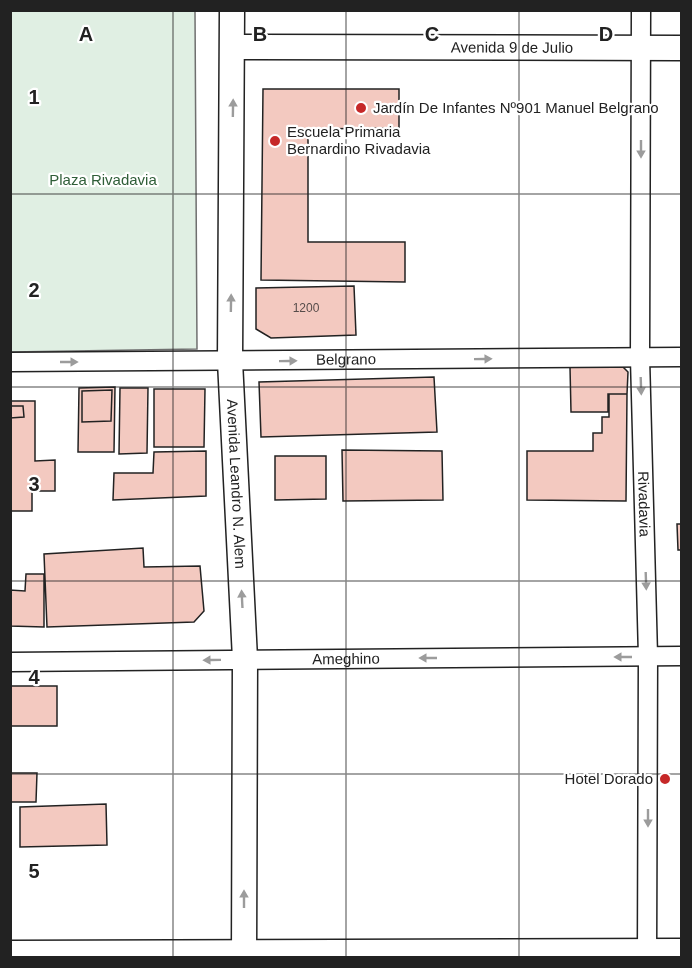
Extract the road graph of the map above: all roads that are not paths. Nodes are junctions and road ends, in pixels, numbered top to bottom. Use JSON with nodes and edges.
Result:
{"nodes":[{"id":1,"x":232,"y":10,"type":"edge"},
{"id":2,"x":641,"y":10,"type":"edge"},
{"id":3,"x":234,"y":46,"type":"junction"},
{"id":4,"x":641,"y":48,"type":"junction"},
{"id":5,"x":681,"y":48,"type":"edge"},
{"id":6,"x":681,"y":357,"type":"edge"},
{"id":7,"x":640,"y":358,"type":"junction"},
{"id":8,"x":230,"y":361,"type":"junction"},
{"id":9,"x":10,"y":362,"type":"edge"},
{"id":10,"x":648,"y":656,"type":"junction"},
{"id":11,"x":681,"y":656,"type":"edge"},
{"id":12,"x":245,"y":659,"type":"junction"},
{"id":13,"x":10,"y":662,"type":"edge"},
{"id":14,"x":681,"y":948,"type":"edge"},
{"id":15,"x":10,"y":950,"type":"edge"},
{"id":16,"x":244,"y":953,"type":"edge"},
{"id":17,"x":647,"y":953,"type":"edge"}],
"edges":[{"from":1,"to":3,"type":"main road","name":"Avenida Leandro N. Alem"},
{"from":2,"to":4,"type":"street","name":"Rivadavia"},
{"from":3,"to":4,"type":"main road","name":"Avenida 9 de Julio"},
{"from":8,"to":3,"type":"main road","name":"Avenida Leandro N. Alem","one_way":true},
{"from":4,"to":5,"type":"main road","name":"Avenida 9 de Julio"},
{"from":4,"to":7,"type":"street","name":"Rivadavia","one_way":true},
{"from":6,"to":7,"type":"street","name":"Belgrano"},
{"from":8,"to":7,"type":"street","name":"Belgrano","one_way":true},
{"from":7,"to":10,"type":"street","name":"Rivadavia","one_way":true},
{"from":9,"to":8,"type":"street","name":"Belgrano","one_way":true},
{"from":12,"to":8,"type":"main road","name":"Avenida Leandro N. Alem","one_way":true},
{"from":10,"to":11,"type":"street","name":"Ameghino"},
{"from":10,"to":12,"type":"street","name":"Ameghino","one_way":true},
{"from":10,"to":17,"type":"street","name":"Rivadavia","one_way":true},
{"from":12,"to":13,"type":"street","name":"Ameghino","one_way":true},
{"from":16,"to":12,"type":"main road","name":"Avenida Leandro N. Alem","one_way":true},
{"from":14,"to":17,"type":"street"},
{"from":15,"to":16,"type":"street"},
{"from":16,"to":17,"type":"street"}]}
